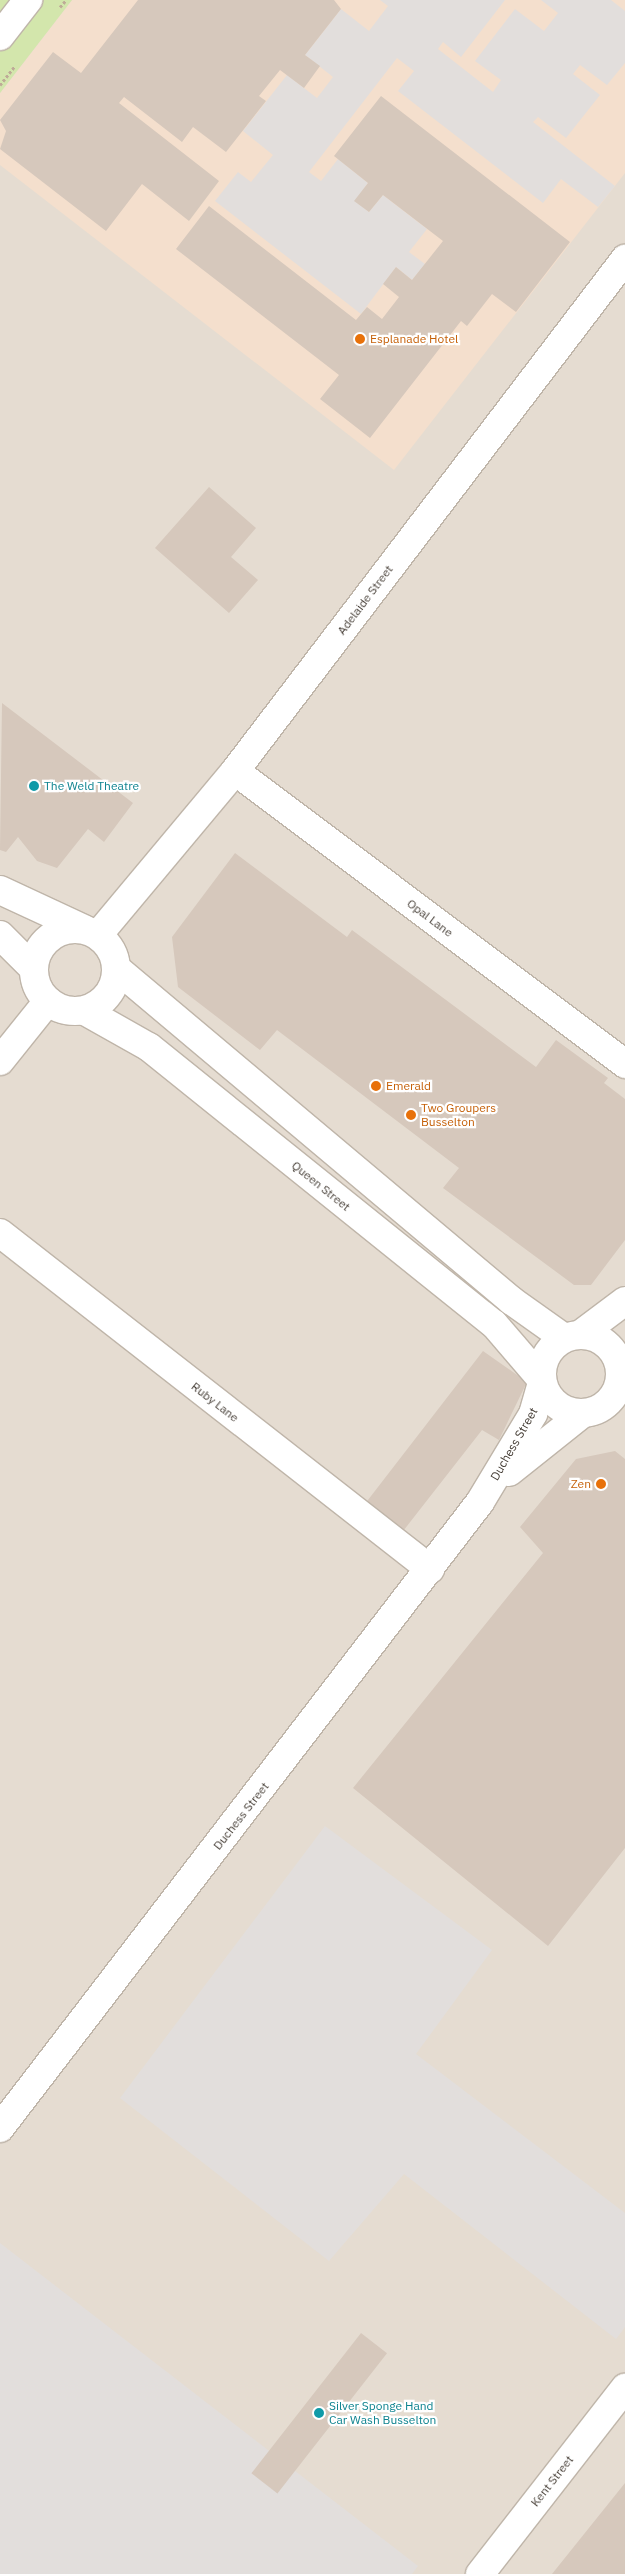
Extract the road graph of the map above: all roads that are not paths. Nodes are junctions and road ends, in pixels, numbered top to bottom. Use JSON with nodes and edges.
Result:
{"nodes":[{"id":1,"x":28,"y":0,"type":"edge"},
{"id":2,"x":0,"y":36,"type":"edge"},
{"id":3,"x":625,"y":259,"type":"edge"},
{"id":4,"x":235,"y":771,"type":"junction"},
{"id":5,"x":0,"y":890,"type":"edge"},
{"id":6,"x":91,"y":932,"type":"junction"},
{"id":7,"x":0,"y":936,"type":"edge"},
{"id":8,"x":34,"y":969,"type":"junction"},
{"id":9,"x":117,"y":969,"type":"junction"},
{"id":10,"x":48,"y":1001,"type":"junction"},
{"id":11,"x":85,"y":1011,"type":"junction"},
{"id":12,"x":0,"y":1062,"type":"edge"},
{"id":13,"x":625,"y":1064,"type":"edge"},
{"id":14,"x":0,"y":1233,"type":"edge"},
{"id":15,"x":625,"y":1301,"type":"edge"},
{"id":16,"x":572,"y":1336,"type":"junction"},
{"id":17,"x":622,"y":1356,"type":"edge"},
{"id":18,"x":542,"y":1381,"type":"junction"},
{"id":19,"x":619,"y":1402,"type":"edge"},
{"id":20,"x":582,"y":1414,"type":"junction"},
{"id":21,"x":480,"y":1502,"type":"junction"},
{"id":22,"x":430,"y":1569,"type":"junction"},
{"id":23,"x":0,"y":2128,"type":"edge"},
{"id":24,"x":625,"y":2388,"type":"edge"},
{"id":25,"x":480,"y":2574,"type":"edge"}],
"edges":[{"from":1,"to":2,"type":"street"},
{"from":3,"to":4,"type":"street","name":"Adelaide Street"},
{"from":4,"to":6,"type":"street","name":"Adelaide Street"},
{"from":4,"to":13,"type":"street","name":"Opal Lane"},
{"from":5,"to":6,"type":"street"},
{"from":6,"to":8,"type":"street"},
{"from":6,"to":9,"type":"street"},
{"from":7,"to":8,"type":"street"},
{"from":8,"to":10,"type":"street"},
{"from":9,"to":11,"type":"street"},
{"from":9,"to":16,"type":"street"},
{"from":10,"to":11,"type":"street"},
{"from":10,"to":12,"type":"street"},
{"from":11,"to":18,"type":"street","name":"Queen Street"},
{"from":14,"to":22,"type":"street","name":"Ruby Lane"},
{"from":15,"to":16,"type":"street"},
{"from":16,"to":17,"type":"street"},
{"from":16,"to":18,"type":"street"},
{"from":17,"to":19,"type":"street"},
{"from":18,"to":20,"type":"street"},
{"from":18,"to":21,"type":"street","name":"Duchess Street"},
{"from":19,"to":20,"type":"street"},
{"from":20,"to":21,"type":"street","name":"Duchess Street"},
{"from":21,"to":22,"type":"street","name":"Duchess Street"},
{"from":22,"to":23,"type":"street","name":"Duchess Street"},
{"from":24,"to":25,"type":"street","name":"Kent Street"}]}
